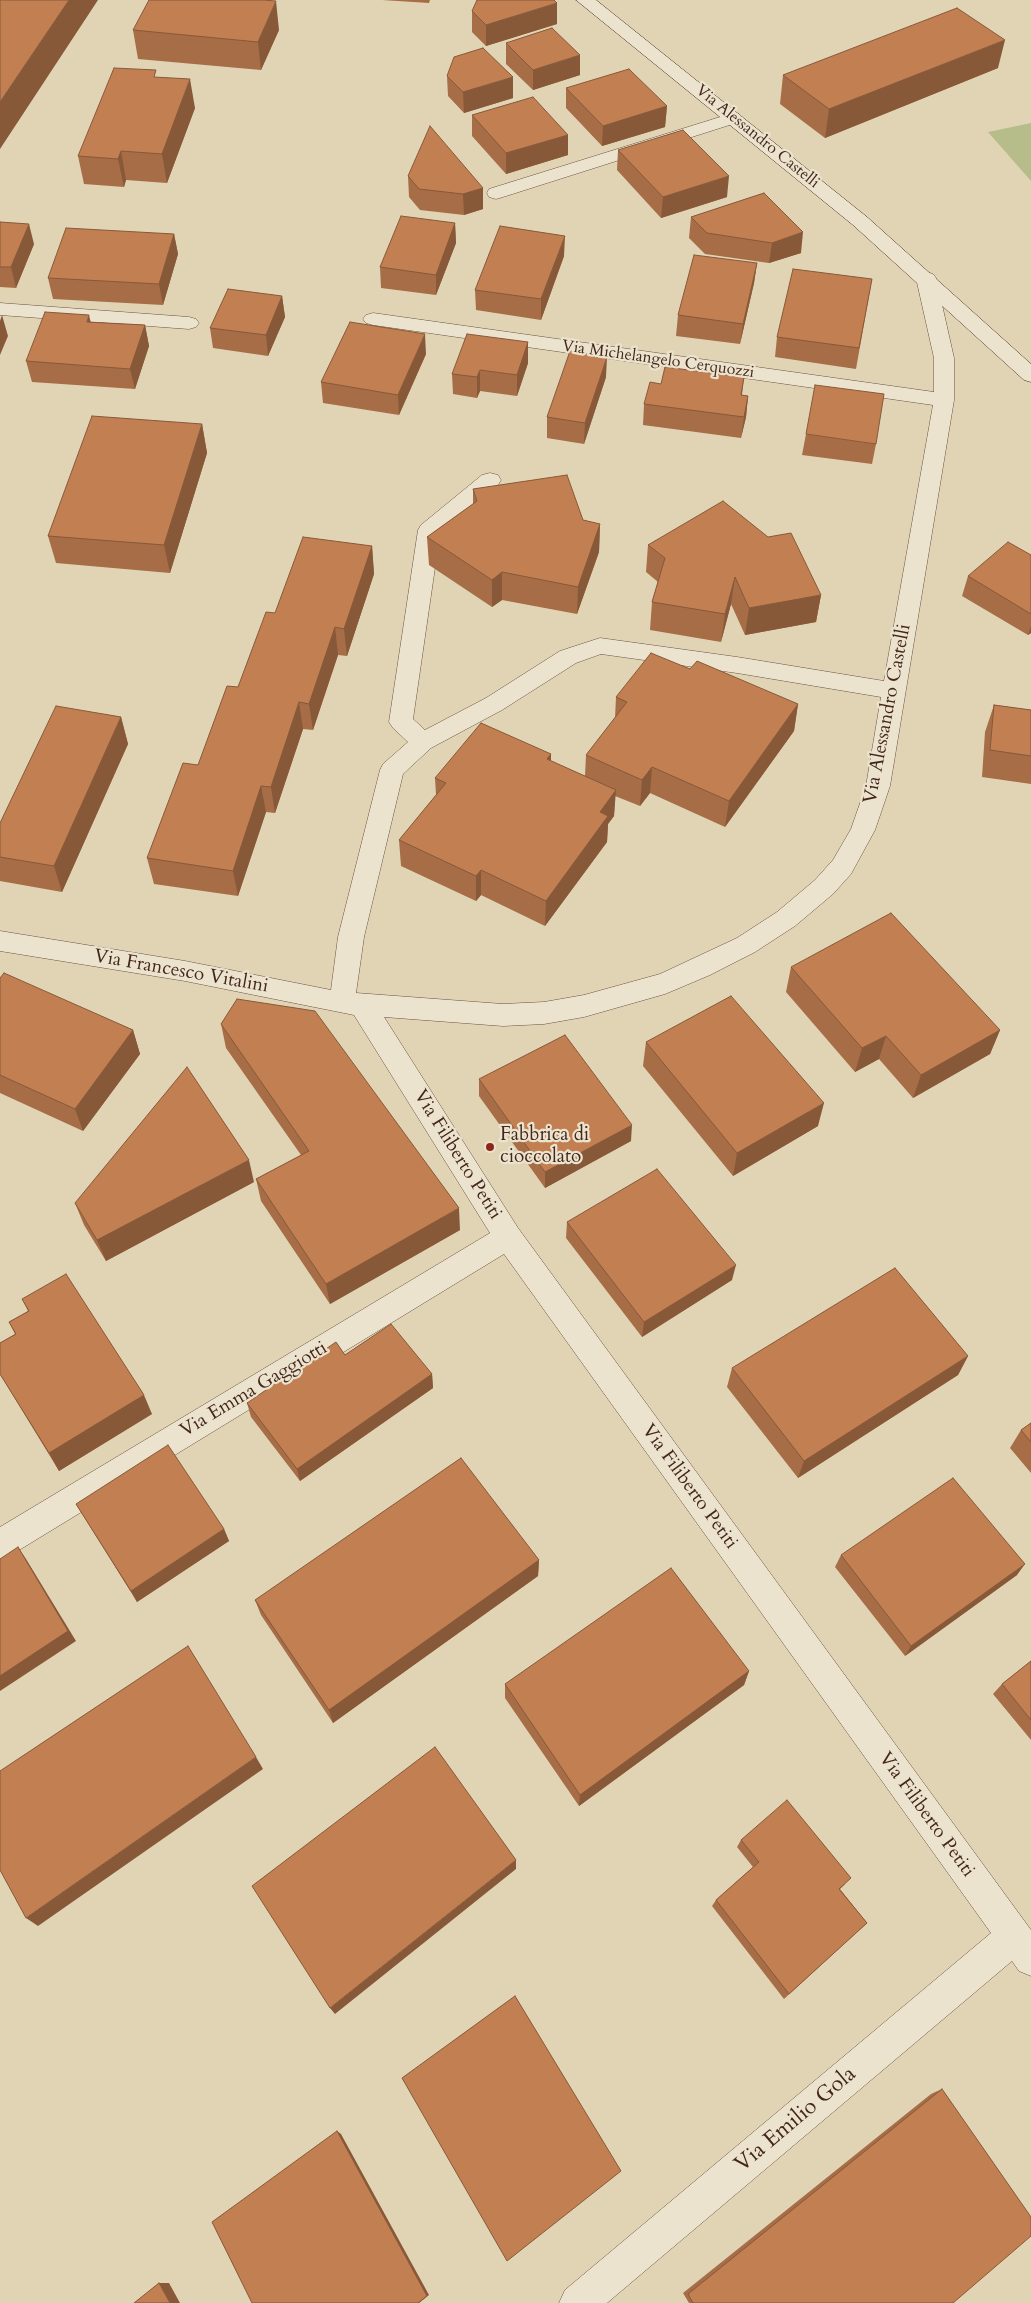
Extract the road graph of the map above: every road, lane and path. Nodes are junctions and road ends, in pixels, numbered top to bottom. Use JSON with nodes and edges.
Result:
{"nodes":[{"id":1,"x":585,"y":0,"type":"edge"},
{"id":2,"x":733,"y":118,"type":"junction"},
{"id":3,"x":496,"y":193,"type":"dead end"},
{"id":4,"x":926,"y":278,"type":"junction"},
{"id":5,"x":0,"y":309,"type":"edge"},
{"id":6,"x":373,"y":320,"type":"dead end"},
{"id":7,"x":189,"y":324,"type":"dead end"},
{"id":8,"x":1031,"y":374,"type":"edge"},
{"id":9,"x":944,"y":400,"type":"junction"},
{"id":10,"x":490,"y":480,"type":"dead end"},
{"id":11,"x":894,"y":691,"type":"junction"},
{"id":12,"x":423,"y":742,"type":"junction"},
{"id":13,"x":0,"y":941,"type":"edge"},
{"id":14,"x":352,"y":1004,"type":"junction"},
{"id":15,"x":508,"y":1236,"type":"junction"},
{"id":16,"x":0,"y":1544,"type":"edge"},
{"id":17,"x":1022,"y":1948,"type":"edge"},
{"id":18,"x":578,"y":2303,"type":"edge"}],
"edges":[{"from":1,"to":2,"type":"street","name":"Via Alessandro Castelli"},
{"from":2,"to":3,"type":"street"},
{"from":2,"to":4,"type":"street","name":"Via Alessandro Castelli"},
{"from":4,"to":8,"type":"street","name":"Via Alessandro Castelli"},
{"from":4,"to":9,"type":"street","name":"Via Alessandro Castelli"},
{"from":5,"to":7,"type":"street"},
{"from":6,"to":9,"type":"street","name":"Via Michelangelo Cerquozzi"},
{"from":9,"to":11,"type":"street","name":"Via Alessandro Castelli"},
{"from":10,"to":12,"type":"street"},
{"from":11,"to":12,"type":"street"},
{"from":11,"to":14,"type":"street","name":"Via Alessandro Castelli"},
{"from":12,"to":14,"type":"street"},
{"from":13,"to":14,"type":"street","name":"Via Francesco Vitalini"},
{"from":14,"to":15,"type":"street","name":"Via Filiberto Petiti"},
{"from":15,"to":16,"type":"street","name":"Via Emma Gaggiotti"},
{"from":15,"to":17,"type":"street","name":"Via Filiberto Petiti"},
{"from":17,"to":18,"type":"street","name":"Via Emilio Gola"}]}
